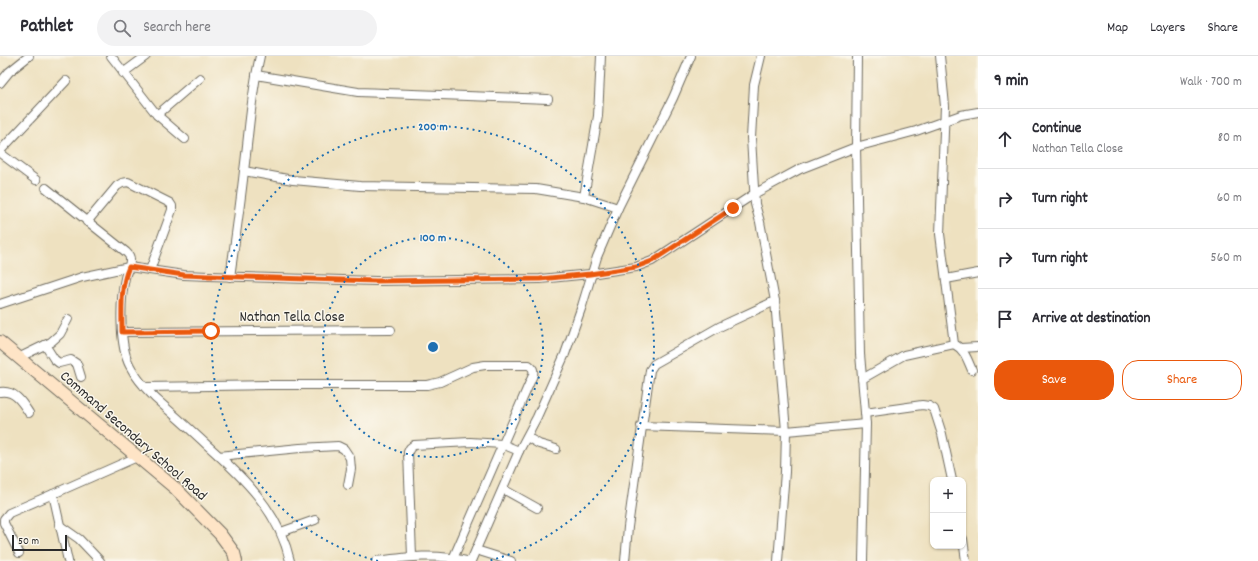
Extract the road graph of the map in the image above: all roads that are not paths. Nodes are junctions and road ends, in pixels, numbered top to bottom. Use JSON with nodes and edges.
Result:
{"nodes":[{"id":1,"x":29,"y":56,"type":"edge"},
{"id":2,"x":111,"y":56,"type":"edge"},
{"id":3,"x":146,"y":56,"type":"edge"},
{"id":4,"x":260,"y":56,"type":"edge"},
{"id":5,"x":601,"y":56,"type":"edge"},
{"id":6,"x":691,"y":56,"type":"edge"},
{"id":7,"x":762,"y":56,"type":"edge"},
{"id":8,"x":857,"y":56,"type":"edge"},
{"id":9,"x":940,"y":56,"type":"edge"},
{"id":10,"x":123,"y":73,"type":"junction"},
{"id":11,"x":256,"y":75,"type":"junction"},
{"id":12,"x":200,"y":78,"type":"dead end"},
{"id":13,"x":66,"y":81,"type":"dead end"},
{"id":14,"x":0,"y":83,"type":"edge"},
{"id":15,"x":548,"y":99,"type":"dead end"},
{"id":16,"x":978,"y":112,"type":"edge"},
{"id":17,"x":157,"y":115,"type":"junction"},
{"id":18,"x":944,"y":120,"type":"junction"},
{"id":19,"x":185,"y":139,"type":"dead end"},
{"id":20,"x":856,"y":147,"type":"junction"},
{"id":21,"x":0,"y":152,"type":"edge"},
{"id":22,"x":244,"y":171,"type":"junction"},
{"id":23,"x":36,"y":180,"type":"dead end"},
{"id":24,"x":46,"y":188,"type":"dead end"},
{"id":25,"x":754,"y":194,"type":"junction"},
{"id":26,"x":584,"y":197,"type":"junction"},
{"id":27,"x":618,"y":208,"type":"junction"},
{"id":28,"x":87,"y":222,"type":"junction"},
{"id":29,"x":129,"y":267,"type":"junction"},
{"id":30,"x":150,"y":270,"type":"junction"},
{"id":31,"x":978,"y":272,"type":"edge"},
{"id":32,"x":590,"y":274,"type":"junction"},
{"id":33,"x":230,"y":277,"type":"junction"},
{"id":34,"x":946,"y":279,"type":"junction"},
{"id":35,"x":775,"y":300,"type":"junction"},
{"id":36,"x":0,"y":304,"type":"edge"},
{"id":37,"x":68,"y":319,"type":"dead end"},
{"id":38,"x":391,"y":330,"type":"dead end"},
{"id":39,"x":122,"y":332,"type":"junction"},
{"id":40,"x":0,"y":342,"type":"edge"},
{"id":41,"x":45,"y":345,"type":"junction"},
{"id":42,"x":958,"y":346,"type":"junction"},
{"id":43,"x":978,"y":347,"type":"edge"},
{"id":44,"x":18,"y":358,"type":"junction"},
{"id":45,"x":972,"y":370,"type":"dead end"},
{"id":46,"x":80,"y":377,"type":"dead end"},
{"id":47,"x":862,"y":379,"type":"junction"},
{"id":48,"x":145,"y":387,"type":"junction"},
{"id":49,"x":0,"y":392,"type":"edge"},
{"id":50,"x":864,"y":413,"type":"junction"},
{"id":51,"x":29,"y":414,"type":"dead end"},
{"id":52,"x":866,"y":424,"type":"junction"},
{"id":53,"x":641,"y":426,"type":"junction"},
{"id":54,"x":786,"y":431,"type":"junction"},
{"id":55,"x":527,"y":437,"type":"junction"},
{"id":56,"x":502,"y":444,"type":"junction"},
{"id":57,"x":556,"y":449,"type":"dead end"},
{"id":58,"x":520,"y":451,"type":"junction"},
{"id":59,"x":219,"y":456,"type":"junction"},
{"id":60,"x":137,"y":457,"type":"junction"},
{"id":61,"x":951,"y":477,"type":"edge"},
{"id":62,"x":348,"y":485,"type":"dead end"},
{"id":63,"x":503,"y":489,"type":"junction"},
{"id":64,"x":53,"y":494,"type":"junction"},
{"id":65,"x":537,"y":508,"type":"dead end"},
{"id":66,"x":315,"y":520,"type":"dead end"},
{"id":67,"x":59,"y":525,"type":"junction"},
{"id":68,"x":281,"y":532,"type":"junction"},
{"id":69,"x":964,"y":549,"type":"edge"},
{"id":70,"x":476,"y":550,"type":"junction"},
{"id":71,"x":19,"y":553,"type":"dead end"},
{"id":72,"x":412,"y":556,"type":"junction"},
{"id":73,"x":452,"y":559,"type":"edge"},
{"id":74,"x":68,"y":561,"type":"edge"},
{"id":75,"x":100,"y":561,"type":"edge"},
{"id":76,"x":236,"y":561,"type":"edge"},
{"id":77,"x":290,"y":561,"type":"edge"},
{"id":78,"x":376,"y":561,"type":"edge"},
{"id":79,"x":467,"y":561,"type":"edge"},
{"id":80,"x":471,"y":561,"type":"edge"},
{"id":81,"x":511,"y":561,"type":"edge"},
{"id":82,"x":625,"y":561,"type":"edge"},
{"id":83,"x":778,"y":561,"type":"edge"},
{"id":84,"x":863,"y":561,"type":"edge"},
{"id":85,"x":966,"y":561,"type":"edge"}],
"edges":[{"from":1,"to":14,"type":"street"},
{"from":2,"to":10,"type":"street"},
{"from":3,"to":10,"type":"street"},
{"from":4,"to":11,"type":"street"},
{"from":5,"to":26,"type":"street"},
{"from":6,"to":27,"type":"street"},
{"from":7,"to":25,"type":"street"},
{"from":8,"to":20,"type":"street"},
{"from":9,"to":18,"type":"street"},
{"from":10,"to":17,"type":"street"},
{"from":11,"to":15,"type":"street"},
{"from":11,"to":22,"type":"street"},
{"from":12,"to":17,"type":"street"},
{"from":13,"to":21,"type":"street"},
{"from":16,"to":18,"type":"street"},
{"from":17,"to":19,"type":"street"},
{"from":18,"to":20,"type":"street"},
{"from":18,"to":34,"type":"street"},
{"from":20,"to":25,"type":"street"},
{"from":20,"to":47,"type":"street"},
{"from":21,"to":23,"type":"street"},
{"from":22,"to":26,"type":"street"},
{"from":22,"to":33,"type":"street"},
{"from":24,"to":28,"type":"street"},
{"from":25,"to":32,"type":"street"},
{"from":25,"to":35,"type":"street"},
{"from":26,"to":27,"type":"street"},
{"from":27,"to":32,"type":"street"},
{"from":28,"to":29,"type":"street"},
{"from":28,"to":30,"type":"street"},
{"from":29,"to":30,"type":"street"},
{"from":29,"to":36,"type":"street"},
{"from":29,"to":39,"type":"street"},
{"from":30,"to":33,"type":"street"},
{"from":31,"to":34,"type":"street"},
{"from":32,"to":33,"type":"street"},
{"from":32,"to":55,"type":"street"},
{"from":34,"to":42,"type":"street"},
{"from":35,"to":53,"type":"street"},
{"from":35,"to":54,"type":"street"},
{"from":37,"to":41,"type":"street"},
{"from":38,"to":39,"type":"street","name":"Nathan Tella Close"},
{"from":39,"to":48,"type":"street"},
{"from":40,"to":44,"type":"main road","name":"Command Secondary School Road"},
{"from":41,"to":44,"type":"street"},
{"from":41,"to":46,"type":"street"},
{"from":42,"to":43,"type":"street"},
{"from":42,"to":45,"type":"street"},
{"from":42,"to":47,"type":"street"},
{"from":44,"to":60,"type":"main road","name":"Command Secondary School Road"},
{"from":47,"to":50,"type":"street"},
{"from":48,"to":56,"type":"street"},
{"from":48,"to":59,"type":"street"},
{"from":49,"to":51,"type":"street"},
{"from":50,"to":52,"type":"street"},
{"from":50,"to":61,"type":"street"},
{"from":52,"to":54,"type":"street"},
{"from":52,"to":84,"type":"street"},
{"from":53,"to":54,"type":"street"},
{"from":53,"to":82,"type":"street"},
{"from":54,"to":83,"type":"street"},
{"from":55,"to":57,"type":"street"},
{"from":55,"to":58,"type":"street"},
{"from":56,"to":58,"type":"street"},
{"from":56,"to":72,"type":"street"},
{"from":56,"to":73,"type":"street"},
{"from":58,"to":63,"type":"street"},
{"from":59,"to":62,"type":"street"},
{"from":59,"to":68,"type":"street"},
{"from":60,"to":64,"type":"street"},
{"from":60,"to":76,"type":"main road","name":"Command Secondary School Road"},
{"from":63,"to":65,"type":"street"},
{"from":63,"to":70,"type":"street"},
{"from":64,"to":67,"type":"street"},
{"from":64,"to":71,"type":"street"},
{"from":66,"to":68,"type":"street"},
{"from":67,"to":74,"type":"street"},
{"from":67,"to":75,"type":"street"},
{"from":68,"to":77,"type":"street"},
{"from":69,"to":85,"type":"street"},
{"from":70,"to":80,"type":"street"},
{"from":70,"to":81,"type":"street"},
{"from":72,"to":73,"type":"street"},
{"from":72,"to":78,"type":"street"},
{"from":73,"to":79,"type":"street"}]}
